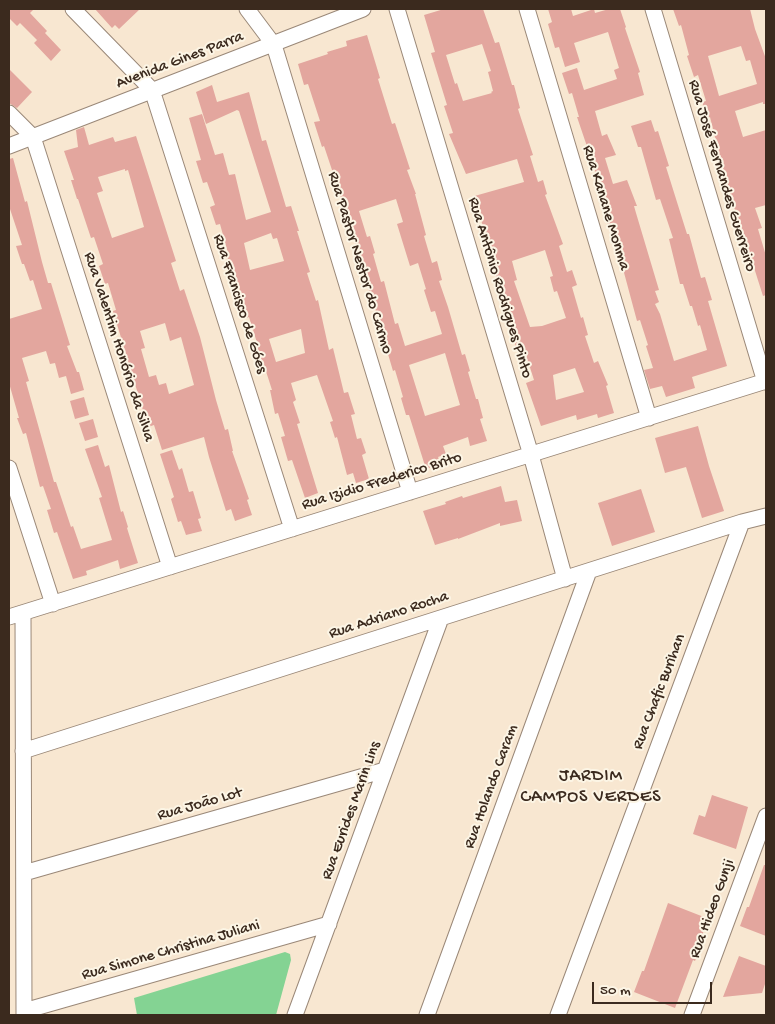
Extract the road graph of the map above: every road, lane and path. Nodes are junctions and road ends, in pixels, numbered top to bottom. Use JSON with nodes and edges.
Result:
{"nodes":[{"id":1,"x":73,"y":9,"type":"edge"},
{"id":2,"x":247,"y":9,"type":"edge"},
{"id":3,"x":363,"y":9,"type":"edge"},
{"id":4,"x":397,"y":9,"type":"edge"},
{"id":5,"x":526,"y":9,"type":"edge"},
{"id":6,"x":653,"y":9,"type":"edge"},
{"id":7,"x":274,"y":45,"type":"junction"},
{"id":8,"x":152,"y":90,"type":"junction"},
{"id":9,"x":9,"y":113,"type":"edge"},
{"id":10,"x":33,"y":137,"type":"junction"},
{"id":11,"x":9,"y":146,"type":"edge"},
{"id":12,"x":765,"y":382,"type":"edge"},
{"id":13,"x":649,"y":418,"type":"junction"},
{"id":14,"x":531,"y":454,"type":"junction"},
{"id":15,"x":9,"y":468,"type":"edge"},
{"id":16,"x":410,"y":492,"type":"junction"},
{"id":17,"x":766,"y":516,"type":"edge"},
{"id":18,"x":742,"y":522,"type":"junction"},
{"id":19,"x":292,"y":529,"type":"junction"},
{"id":20,"x":170,"y":567,"type":"junction"},
{"id":21,"x":589,"y":571,"type":"junction"},
{"id":22,"x":565,"y":579,"type":"junction"},
{"id":23,"x":53,"y":604,"type":"junction"},
{"id":24,"x":16,"y":615,"type":"edge"},
{"id":25,"x":441,"y":618,"type":"junction"},
{"id":26,"x":23,"y":751,"type":"junction"},
{"id":27,"x":385,"y":770,"type":"junction"},
{"id":28,"x":766,"y":816,"type":"edge"},
{"id":29,"x":24,"y":873,"type":"junction"},
{"id":30,"x":329,"y":924,"type":"junction"},
{"id":31,"x":24,"y":1013,"type":"edge"},
{"id":32,"x":295,"y":1015,"type":"edge"},
{"id":33,"x":426,"y":1015,"type":"edge"},
{"id":34,"x":558,"y":1015,"type":"edge"},
{"id":35,"x":692,"y":1015,"type":"edge"}],
"edges":[{"from":1,"to":8,"type":"street"},
{"from":2,"to":7,"type":"street","name":"Rua Pastor Nestor do Carmo"},
{"from":3,"to":7,"type":"street","name":"Avenida Gines Parra"},
{"from":4,"to":14,"type":"street","name":"Rua Antônio Rodrigues Pinto"},
{"from":5,"to":13,"type":"street","name":"Rua Kanane Monma"},
{"from":6,"to":12,"type":"street","name":"Rua José Fernandes Guerreiro"},
{"from":7,"to":8,"type":"street","name":"Avenida Gines Parra"},
{"from":7,"to":16,"type":"street","name":"Rua Pastor Nestor do Carmo"},
{"from":8,"to":10,"type":"street","name":"Avenida Gines Parra"},
{"from":8,"to":19,"type":"street","name":"Rua Francisco de Góes"},
{"from":9,"to":10,"type":"street"},
{"from":10,"to":11,"type":"street","name":"Avenida Gines Parra"},
{"from":10,"to":20,"type":"street","name":"Rua Valentim Honório da Silva"},
{"from":12,"to":13,"type":"street","name":"Rua Izidio Frederico Brito"},
{"from":13,"to":14,"type":"street","name":"Rua Izidio Frederico Brito"},
{"from":14,"to":16,"type":"street","name":"Rua Izidio Frederico Brito"},
{"from":14,"to":22,"type":"street","name":"Rua Antônio Rodrigues Pinto"},
{"from":15,"to":23,"type":"street"},
{"from":16,"to":19,"type":"street","name":"Rua Izidio Frederico Brito"},
{"from":17,"to":18,"type":"street","name":"Rua Adriano Rocha"},
{"from":18,"to":21,"type":"street","name":"Rua Adriano Rocha"},
{"from":18,"to":34,"type":"street","name":"Rua Chafic Burihan"},
{"from":19,"to":20,"type":"street","name":"Rua Izidio Frederico Brito"},
{"from":20,"to":23,"type":"street","name":"Rua Izidio Frederico Brito"},
{"from":21,"to":22,"type":"street","name":"Rua Adriano Rocha"},
{"from":21,"to":33,"type":"street","name":"Rua Holando Caram"},
{"from":22,"to":25,"type":"street","name":"Rua Adriano Rocha"},
{"from":23,"to":24,"type":"street","name":"Rua Izidio Frederico Brito"},
{"from":24,"to":26,"type":"street"},
{"from":25,"to":26,"type":"street","name":"Rua Adriano Rocha"},
{"from":25,"to":27,"type":"street","name":"Rua Eurides Marin Lins"},
{"from":26,"to":29,"type":"street"},
{"from":27,"to":29,"type":"street","name":"Rua João Lot"},
{"from":27,"to":30,"type":"street","name":"Rua Eurides Marin Lins"},
{"from":28,"to":35,"type":"street","name":"Rua Hideo Gunji"},
{"from":29,"to":31,"type":"street"},
{"from":30,"to":31,"type":"street","name":"Rua Simone Christina Juliani"},
{"from":30,"to":32,"type":"street","name":"Rua Eurides Marin Lins"}]}
